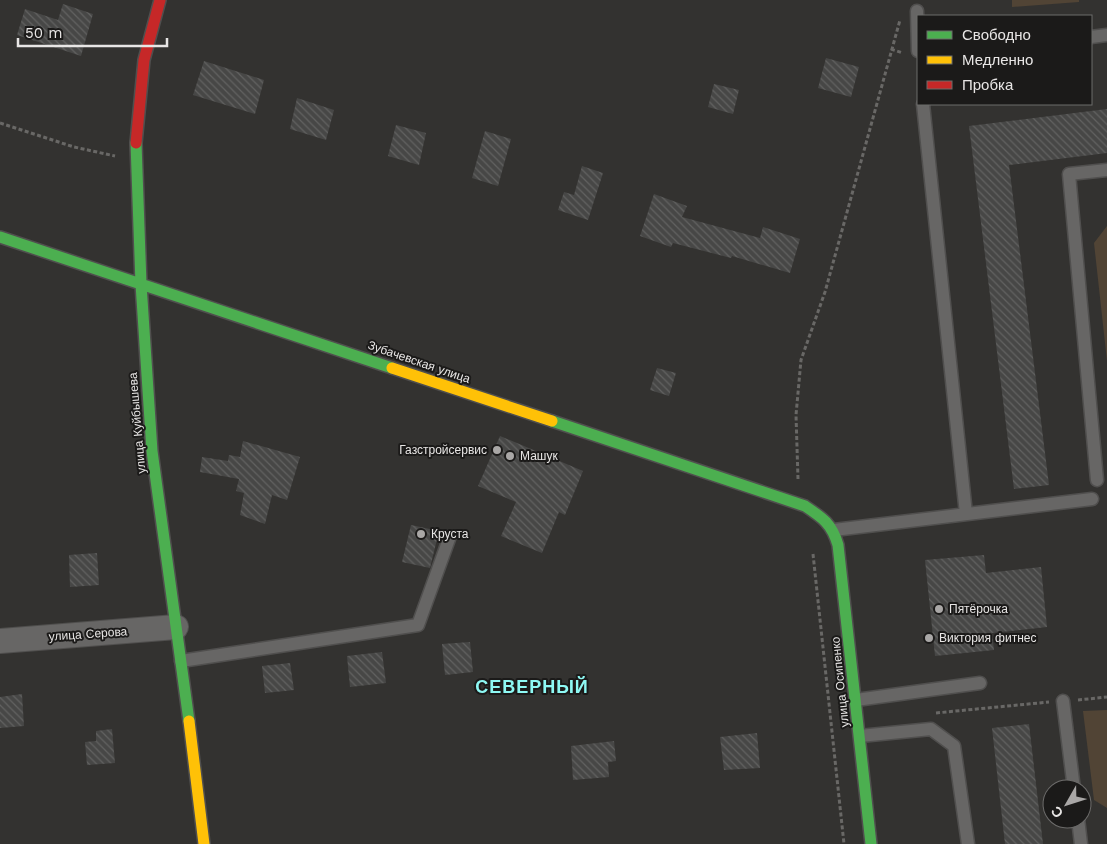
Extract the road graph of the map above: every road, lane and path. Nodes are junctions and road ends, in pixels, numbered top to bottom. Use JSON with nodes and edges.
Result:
{"nodes":[{"id":1,"x":160,"y":0,"type":"edge"},
{"id":2,"x":917,"y":11,"type":"dead end"},
{"id":3,"x":917,"y":15,"type":"edge"},
{"id":4,"x":901,"y":16,"type":"dead end"},
{"id":5,"x":1107,"y":35,"type":"edge"},
{"id":6,"x":1092,"y":37,"type":"edge"},
{"id":7,"x":923,"y":105,"type":"edge"},
{"id":8,"x":0,"y":123,"type":"edge"},
{"id":9,"x":137,"y":161,"type":"junction"},
{"id":10,"x":1107,"y":170,"type":"edge"},
{"id":11,"x":0,"y":237,"type":"edge"},
{"id":12,"x":141,"y":284,"type":"junction"},
{"id":13,"x":1097,"y":480,"type":"dead end"},
{"id":14,"x":1092,"y":499,"type":"dead end"},
{"id":15,"x":805,"y":506,"type":"junction"},
{"id":16,"x":966,"y":514,"type":"junction"},
{"id":17,"x":826,"y":520,"type":"joint"},
{"id":18,"x":834,"y":530,"type":"junction"},
{"id":19,"x":449,"y":539,"type":"dead end"},
{"id":20,"x":812,"y":547,"type":"dead end"},
{"id":21,"x":176,"y":627,"type":"junction"},
{"id":22,"x":0,"y":641,"type":"edge"},
{"id":23,"x":181,"y":661,"type":"junction"},
{"id":24,"x":980,"y":683,"type":"dead end"},
{"id":25,"x":1107,"y":697,"type":"edge"},
{"id":26,"x":856,"y":700,"type":"junction"},
{"id":27,"x":1063,"y":701,"type":"junction"},
{"id":28,"x":926,"y":714,"type":"dead end"},
{"id":29,"x":860,"y":736,"type":"junction"},
{"id":30,"x":1073,"y":779,"type":"edge"},
{"id":31,"x":1079,"y":829,"type":"edge"},
{"id":32,"x":204,"y":844,"type":"edge"},
{"id":33,"x":844,"y":844,"type":"edge"},
{"id":34,"x":871,"y":844,"type":"edge"},
{"id":35,"x":968,"y":844,"type":"edge"},
{"id":36,"x":1081,"y":844,"type":"edge"}],
"edges":[{"from":1,"to":9,"type":"street","name":"улица Куйбышева"},
{"from":2,"to":3,"type":"lane"},
{"from":4,"to":15,"type":"path"},
{"from":5,"to":6,"type":"lane"},
{"from":7,"to":16,"type":"lane"},
{"from":8,"to":9,"type":"path"},
{"from":9,"to":12,"type":"street","name":"улица Куйбышева"},
{"from":10,"to":13,"type":"lane"},
{"from":11,"to":12,"type":"street","name":"Зубачевская улица"},
{"from":12,"to":15,"type":"street","name":"Зубачевская улица"},
{"from":12,"to":21,"type":"street","name":"улица Куйбышева"},
{"from":14,"to":16,"type":"lane"},
{"from":15,"to":17,"type":"street","name":"Зубачевская улица"},
{"from":16,"to":18,"type":"lane"},
{"from":17,"to":18,"type":"street","name":"улица Осипенко"},
{"from":18,"to":26,"type":"street","name":"улица Осипенко"},
{"from":19,"to":23,"type":"lane"},
{"from":20,"to":33,"type":"path"},
{"from":21,"to":22,"type":"street","name":"улица Серова"},
{"from":21,"to":23,"type":"street","name":"улица Куйбышева"},
{"from":23,"to":32,"type":"street","name":"улица Куйбышева"},
{"from":24,"to":26,"type":"lane"},
{"from":25,"to":27,"type":"path"},
{"from":26,"to":29,"type":"street","name":"улица Осипенко"},
{"from":27,"to":28,"type":"path"},
{"from":27,"to":30,"type":"lane"},
{"from":29,"to":34,"type":"street","name":"улица Осипенко"},
{"from":29,"to":35,"type":"lane"},
{"from":31,"to":36,"type":"lane"}]}
